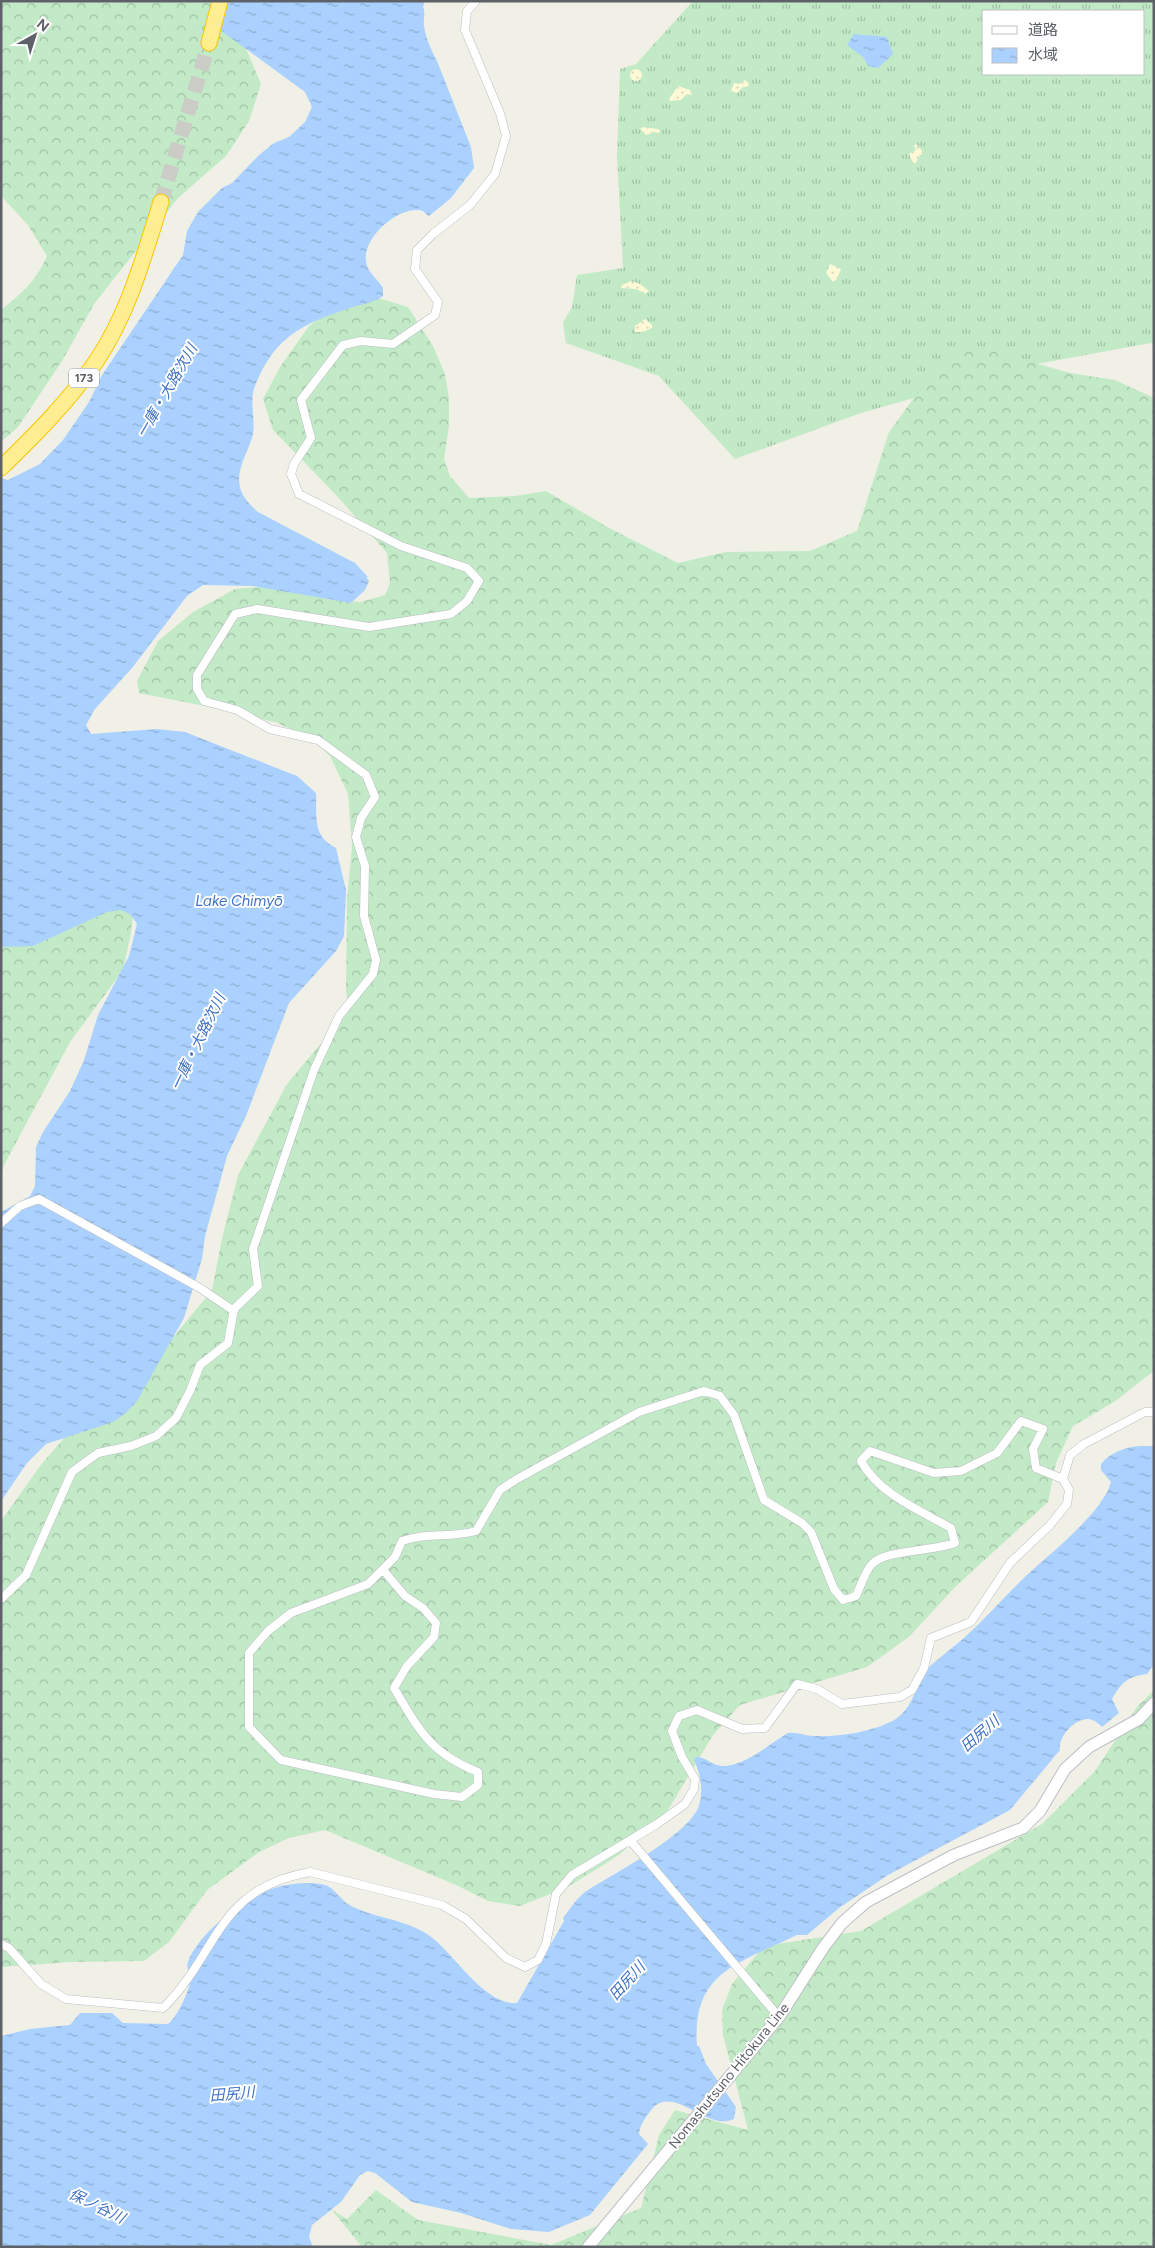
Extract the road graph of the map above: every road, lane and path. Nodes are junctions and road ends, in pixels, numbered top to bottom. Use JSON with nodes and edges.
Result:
{"nodes":[{"id":1,"x":220,"y":1,"type":"edge"},
{"id":2,"x":476,"y":1,"type":"edge"},
{"id":3,"x":209,"y":43,"type":"tunnel mouth"},
{"id":4,"x":161,"y":202,"type":"tunnel mouth"},
{"id":5,"x":1,"y":468,"type":"edge"},
{"id":6,"x":1,"y":1223,"type":"edge"},
{"id":7,"x":234,"y":1311,"type":"junction"},
{"id":8,"x":1154,"y":1412,"type":"edge"},
{"id":9,"x":1063,"y":1479,"type":"junction"},
{"id":10,"x":384,"y":1570,"type":"junction"},
{"id":11,"x":1,"y":1599,"type":"edge"},
{"id":12,"x":1154,"y":1703,"type":"edge"},
{"id":13,"x":630,"y":1840,"type":"junction"},
{"id":14,"x":1,"y":1944,"type":"edge"},
{"id":15,"x":779,"y":2017,"type":"junction"},
{"id":16,"x":588,"y":2247,"type":"edge"}],
"edges":[{"from":1,"to":3,"type":"highway"},
{"from":2,"to":7,"type":"street"},
{"from":4,"to":5,"type":"highway","number":"173"},
{"from":6,"to":7,"type":"street"},
{"from":7,"to":11,"type":"street"},
{"from":8,"to":9,"type":"street"},
{"from":9,"to":10,"type":"street"},
{"from":9,"to":13,"type":"street"},
{"from":10,"to":10,"type":"street"},
{"from":12,"to":15,"type":"main road","name":"Nomashutsuno Hitokura Line"},
{"from":13,"to":14,"type":"street"},
{"from":13,"to":15,"type":"street"},
{"from":15,"to":16,"type":"main road","name":"Nomashutsuno Hitokura Line"}]}
